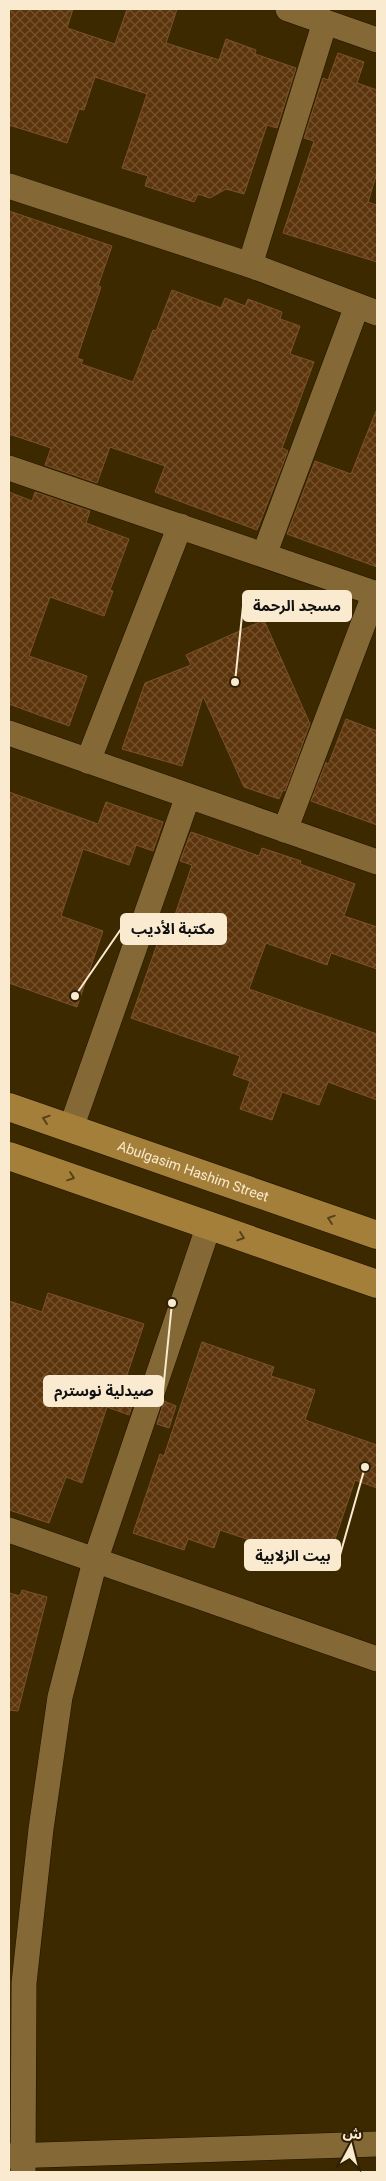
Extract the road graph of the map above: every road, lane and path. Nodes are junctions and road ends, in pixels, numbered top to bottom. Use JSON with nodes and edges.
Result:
{"nodes":[{"id":1,"x":288,"y":9,"type":"edge"},
{"id":2,"x":326,"y":22,"type":"junction"},
{"id":3,"x":377,"y":40,"type":"edge"},
{"id":4,"x":9,"y":186,"type":"edge"},
{"id":5,"x":250,"y":265,"type":"junction"},
{"id":6,"x":367,"y":309,"type":"edge"},
{"id":7,"x":9,"y":468,"type":"edge"},
{"id":8,"x":180,"y":526,"type":"junction"},
{"id":9,"x":264,"y":555,"type":"junction"},
{"id":10,"x":376,"y":593,"type":"edge"},
{"id":11,"x":9,"y":733,"type":"edge"},
{"id":12,"x":88,"y":761,"type":"junction"},
{"id":13,"x":188,"y":796,"type":"junction"},
{"id":14,"x":285,"y":830,"type":"junction"},
{"id":15,"x":377,"y":862,"type":"edge"},
{"id":16,"x":9,"y":1107,"type":"edge"},
{"id":17,"x":71,"y":1128,"type":"junction"},
{"id":18,"x":9,"y":1156,"type":"edge"},
{"id":19,"x":209,"y":1225,"type":"junction"},
{"id":20,"x":377,"y":1235,"type":"edge"},
{"id":21,"x":377,"y":1284,"type":"edge"},
{"id":22,"x":9,"y":1530,"type":"edge"},
{"id":23,"x":95,"y":1561,"type":"junction"},
{"id":24,"x":377,"y":1659,"type":"edge"},
{"id":25,"x":377,"y":2144,"type":"edge"},
{"id":26,"x":18,"y":2162,"type":"edge"}],
"edges":[{"from":1,"to":2,"type":"street"},
{"from":2,"to":3,"type":"street"},
{"from":2,"to":5,"type":"street"},
{"from":4,"to":5,"type":"street"},
{"from":5,"to":6,"type":"street"},
{"from":6,"to":9,"type":"street"},
{"from":7,"to":8,"type":"street"},
{"from":8,"to":9,"type":"street"},
{"from":8,"to":12,"type":"street"},
{"from":9,"to":10,"type":"street"},
{"from":10,"to":14,"type":"street"},
{"from":11,"to":12,"type":"street"},
{"from":12,"to":13,"type":"street"},
{"from":13,"to":14,"type":"street"},
{"from":13,"to":17,"type":"street"},
{"from":14,"to":15,"type":"street"},
{"from":17,"to":16,"type":"main road","name":"Abulgasim Hashim Street","one_way":true},
{"from":20,"to":17,"type":"main road","name":"Abulgasim Hashim Street","one_way":true},
{"from":18,"to":19,"type":"main road","one_way":true},
{"from":19,"to":21,"type":"main road","one_way":true},
{"from":19,"to":23,"type":"street"},
{"from":22,"to":23,"type":"street"},
{"from":23,"to":24,"type":"street"},
{"from":23,"to":26,"type":"street"},
{"from":25,"to":26,"type":"street"}]}
